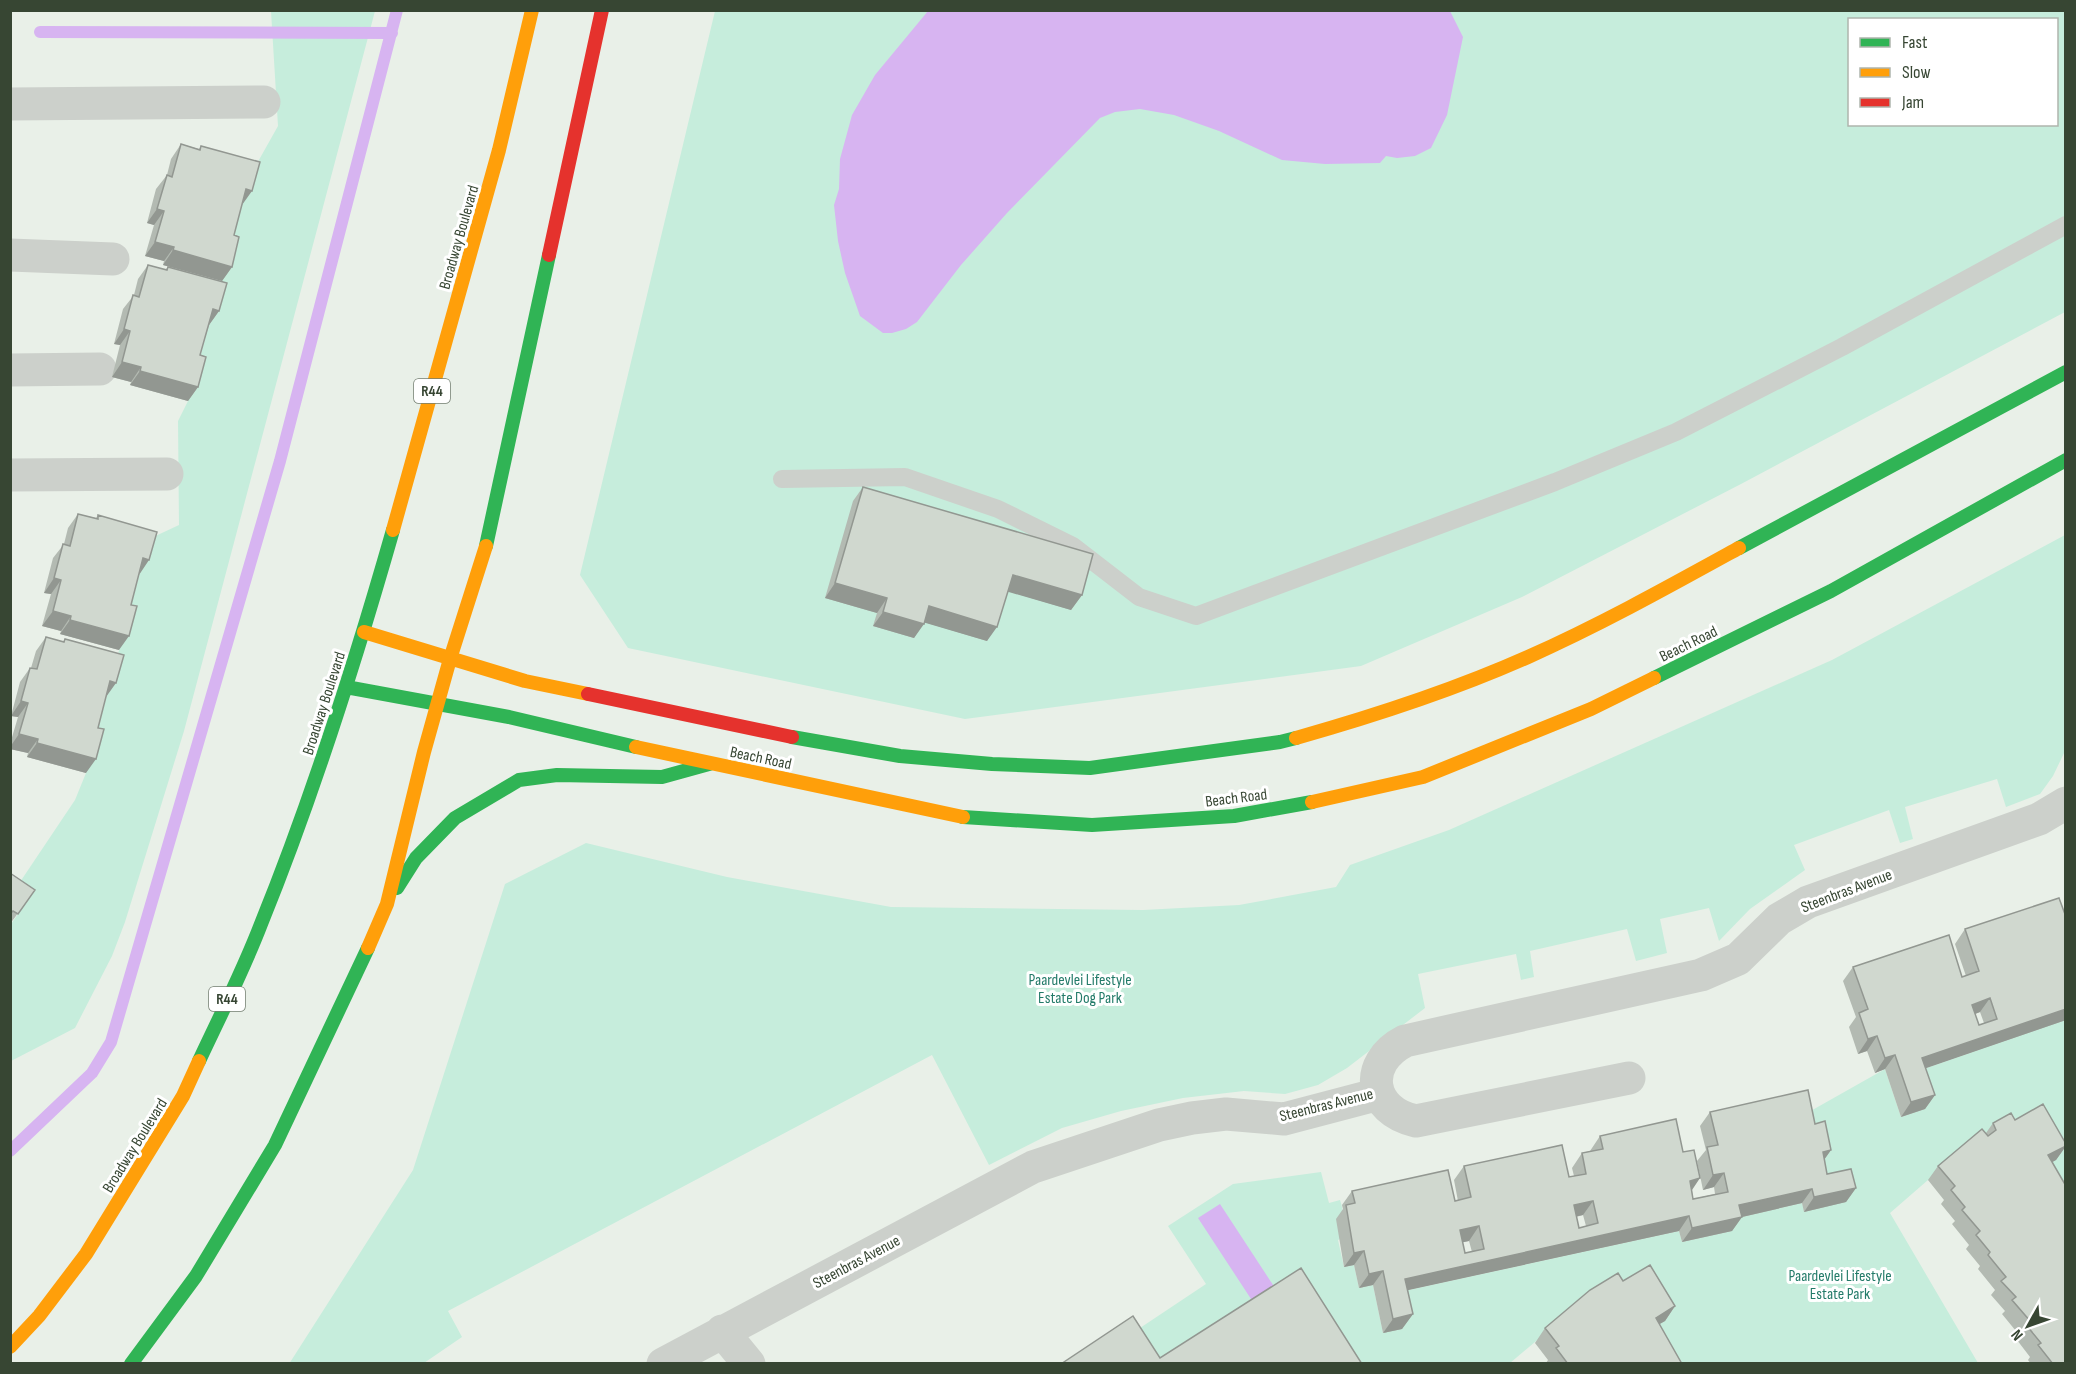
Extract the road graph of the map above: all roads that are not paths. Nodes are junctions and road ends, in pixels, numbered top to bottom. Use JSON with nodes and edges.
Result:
{"nodes":[{"id":1,"x":532,"y":10,"type":"edge"},
{"id":2,"x":603,"y":10,"type":"edge"},
{"id":3,"x":264,"y":102,"type":"dead end"},
{"id":4,"x":10,"y":104,"type":"edge"},
{"id":5,"x":2066,"y":225,"type":"edge"},
{"id":6,"x":10,"y":255,"type":"edge"},
{"id":7,"x":114,"y":259,"type":"dead end"},
{"id":8,"x":100,"y":369,"type":"dead end"},
{"id":9,"x":10,"y":370,"type":"edge"},
{"id":10,"x":2066,"y":372,"type":"edge"},
{"id":11,"x":2066,"y":460,"type":"edge"},
{"id":12,"x":167,"y":474,"type":"dead end"},
{"id":13,"x":10,"y":475,"type":"edge"},
{"id":14,"x":783,"y":479,"type":"dead end"},
{"id":15,"x":364,"y":632,"type":"junction"},
{"id":16,"x":450,"y":659,"type":"junction"},
{"id":17,"x":346,"y":687,"type":"junction"},
{"id":18,"x":437,"y":705,"type":"junction"},
{"id":19,"x":709,"y":764,"type":"junction"},
{"id":20,"x":2066,"y":803,"type":"edge"},
{"id":21,"x":387,"y":904,"type":"junction"},
{"id":22,"x":1629,"y":1078,"type":"dead end"},
{"id":23,"x":1379,"y":1094,"type":"junction"},
{"id":24,"x":722,"y":1331,"type":"junction"},
{"id":25,"x":10,"y":1347,"type":"edge"},
{"id":26,"x":131,"y":1364,"type":"edge"},
{"id":27,"x":663,"y":1364,"type":"edge"},
{"id":28,"x":748,"y":1364,"type":"edge"}],
"edges":[{"from":1,"to":15,"type":"main road","name":"Broadway Boulevard","number":"R44"},
{"from":2,"to":16,"type":"main road"},
{"from":3,"to":4,"type":"street"},
{"from":5,"to":14,"type":"lane"},
{"from":6,"to":7,"type":"street"},
{"from":8,"to":9,"type":"street"},
{"from":10,"to":16,"type":"main road","name":"Beach Road"},
{"from":11,"to":19,"type":"main road","name":"Beach Road"},
{"from":12,"to":13,"type":"street"},
{"from":15,"to":16,"type":"main road","name":"Beach Road"},
{"from":15,"to":17,"type":"main road","name":"Broadway Boulevard","number":"R44"},
{"from":16,"to":18,"type":"main road"},
{"from":17,"to":18,"type":"main road","name":"Beach Road"},
{"from":17,"to":25,"type":"main road","name":"Broadway Boulevard","number":"R44"},
{"from":18,"to":19,"type":"main road","name":"Beach Road"},
{"from":18,"to":21,"type":"main road"},
{"from":19,"to":21,"type":"main road"},
{"from":20,"to":23,"type":"street","name":"Steenbras Avenue"},
{"from":21,"to":26,"type":"main road"},
{"from":22,"to":23,"type":"street"},
{"from":23,"to":24,"type":"street","name":"Steenbras Avenue"},
{"from":24,"to":27,"type":"street","name":"Steenbras Avenue"},
{"from":24,"to":28,"type":"street"}]}
